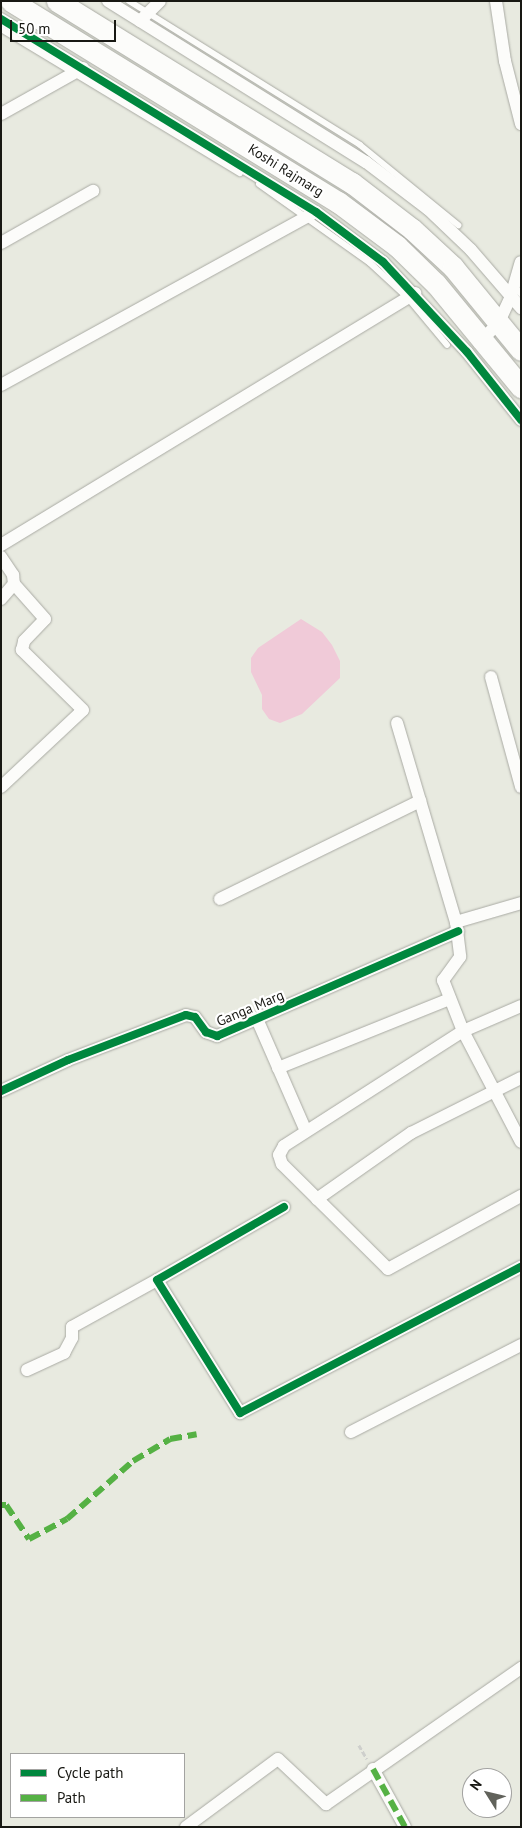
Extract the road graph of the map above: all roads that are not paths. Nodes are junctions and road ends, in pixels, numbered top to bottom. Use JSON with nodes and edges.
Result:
{"nodes":[{"id":1,"x":11,"y":1,"type":"edge"},
{"id":2,"x":57,"y":1,"type":"edge"},
{"id":3,"x":108,"y":1,"type":"edge"},
{"id":4,"x":129,"y":1,"type":"edge"},
{"id":5,"x":160,"y":1,"type":"edge"},
{"id":6,"x":496,"y":1,"type":"edge"},
{"id":7,"x":144,"y":17,"type":"junction"},
{"id":8,"x":1,"y":19,"type":"edge"},
{"id":9,"x":1,"y":29,"type":"edge"},
{"id":10,"x":79,"y":70,"type":"junction"},
{"id":11,"x":1,"y":114,"type":"edge"},
{"id":12,"x":521,"y":124,"type":"edge"},
{"id":13,"x":93,"y":191,"type":"dead end"},
{"id":14,"x":311,"y":215,"type":"junction"},
{"id":15,"x":458,"y":226,"type":"dead end"},
{"id":16,"x":1,"y":243,"type":"edge"},
{"id":17,"x":518,"y":281,"type":"edge"},
{"id":18,"x":412,"y":296,"type":"junction"},
{"id":19,"x":521,"y":308,"type":"edge"},
{"id":20,"x":499,"y":322,"type":"junction"},
{"id":21,"x":447,"y":345,"type":"dead end"},
{"id":22,"x":475,"y":346,"type":"junction"},
{"id":23,"x":521,"y":350,"type":"edge"},
{"id":24,"x":1,"y":385,"type":"edge"},
{"id":25,"x":521,"y":388,"type":"edge"},
{"id":26,"x":521,"y":420,"type":"edge"},
{"id":27,"x":1,"y":545,"type":"edge"},
{"id":28,"x":1,"y":557,"type":"edge"},
{"id":29,"x":14,"y":584,"type":"junction"},
{"id":30,"x":1,"y":599,"type":"edge"},
{"id":31,"x":491,"y":677,"type":"dead end"},
{"id":32,"x":397,"y":723,"type":"dead end"},
{"id":33,"x":1,"y":787,"type":"edge"},
{"id":34,"x":521,"y":787,"type":"edge"},
{"id":35,"x":420,"y":800,"type":"junction"},
{"id":36,"x":220,"y":899,"type":"dead end"},
{"id":37,"x":521,"y":903,"type":"edge"},
{"id":38,"x":457,"y":927,"type":"junction"},
{"id":39,"x":450,"y":998,"type":"junction"},
{"id":40,"x":521,"y":1006,"type":"edge"},
{"id":41,"x":256,"y":1019,"type":"junction"},
{"id":42,"x":463,"y":1031,"type":"junction"},
{"id":43,"x":278,"y":1068,"type":"junction"},
{"id":44,"x":521,"y":1078,"type":"edge"},
{"id":45,"x":494,"y":1090,"type":"junction"},
{"id":46,"x":1,"y":1091,"type":"edge"},
{"id":47,"x":306,"y":1131,"type":"junction"},
{"id":48,"x":521,"y":1142,"type":"edge"},
{"id":49,"x":521,"y":1196,"type":"edge"},
{"id":50,"x":317,"y":1199,"type":"junction"},
{"id":51,"x":284,"y":1207,"type":"dead end"},
{"id":52,"x":521,"y":1267,"type":"edge"},
{"id":53,"x":157,"y":1280,"type":"junction"},
{"id":54,"x":521,"y":1345,"type":"edge"},
{"id":55,"x":26,"y":1370,"type":"dead end"},
{"id":56,"x":351,"y":1432,"type":"dead end"},
{"id":57,"x":521,"y":1668,"type":"edge"},
{"id":58,"x":373,"y":1769,"type":"junction"},
{"id":59,"x":186,"y":1827,"type":"edge"},
{"id":60,"x":405,"y":1827,"type":"edge"}],
"edges":[{"from":1,"to":22,"type":"main road","name":"Koshi Rajmarg"},
{"from":2,"to":20,"type":"main road","name":"Koshi Rajmarg"},
{"from":3,"to":7,"type":"street"},
{"from":4,"to":7,"type":"lane"},
{"from":5,"to":7,"type":"street"},
{"from":6,"to":12,"type":"street"},
{"from":7,"to":15,"type":"lane"},
{"from":7,"to":17,"type":"street"},
{"from":8,"to":10,"type":"street"},
{"from":9,"to":10,"type":"lane"},
{"from":10,"to":11,"type":"street"},
{"from":10,"to":14,"type":"street"},
{"from":13,"to":16,"type":"street"},
{"from":14,"to":18,"type":"street"},
{"from":14,"to":24,"type":"street"},
{"from":17,"to":19,"type":"street"},
{"from":17,"to":20,"type":"street"},
{"from":18,"to":21,"type":"lane"},
{"from":18,"to":22,"type":"street"},
{"from":18,"to":27,"type":"street"},
{"from":20,"to":22,"type":"street"},
{"from":20,"to":23,"type":"main road","name":"Koshi Rajmarg"},
{"from":22,"to":25,"type":"main road","name":"Koshi Rajmarg"},
{"from":22,"to":26,"type":"street"},
{"from":28,"to":29,"type":"street"},
{"from":29,"to":30,"type":"street"},
{"from":29,"to":33,"type":"street"},
{"from":31,"to":34,"type":"street"},
{"from":32,"to":35,"type":"street"},
{"from":35,"to":36,"type":"street"},
{"from":35,"to":38,"type":"street"},
{"from":37,"to":38,"type":"street","name":"Ganga Marg"},
{"from":38,"to":39,"type":"street"},
{"from":38,"to":41,"type":"street","name":"Ganga Marg"},
{"from":39,"to":42,"type":"street"},
{"from":39,"to":43,"type":"street"},
{"from":40,"to":42,"type":"street"},
{"from":41,"to":43,"type":"street"},
{"from":41,"to":46,"type":"street","name":"Ganga Marg"},
{"from":42,"to":45,"type":"street"},
{"from":42,"to":47,"type":"street"},
{"from":43,"to":47,"type":"street"},
{"from":44,"to":45,"type":"street"},
{"from":45,"to":48,"type":"street"},
{"from":45,"to":50,"type":"street"},
{"from":47,"to":50,"type":"street"},
{"from":49,"to":50,"type":"street"},
{"from":51,"to":53,"type":"street"},
{"from":52,"to":53,"type":"street"},
{"from":53,"to":55,"type":"street"},
{"from":54,"to":56,"type":"street"},
{"from":57,"to":58,"type":"street"},
{"from":58,"to":59,"type":"street"},
{"from":58,"to":60,"type":"street"}]}
